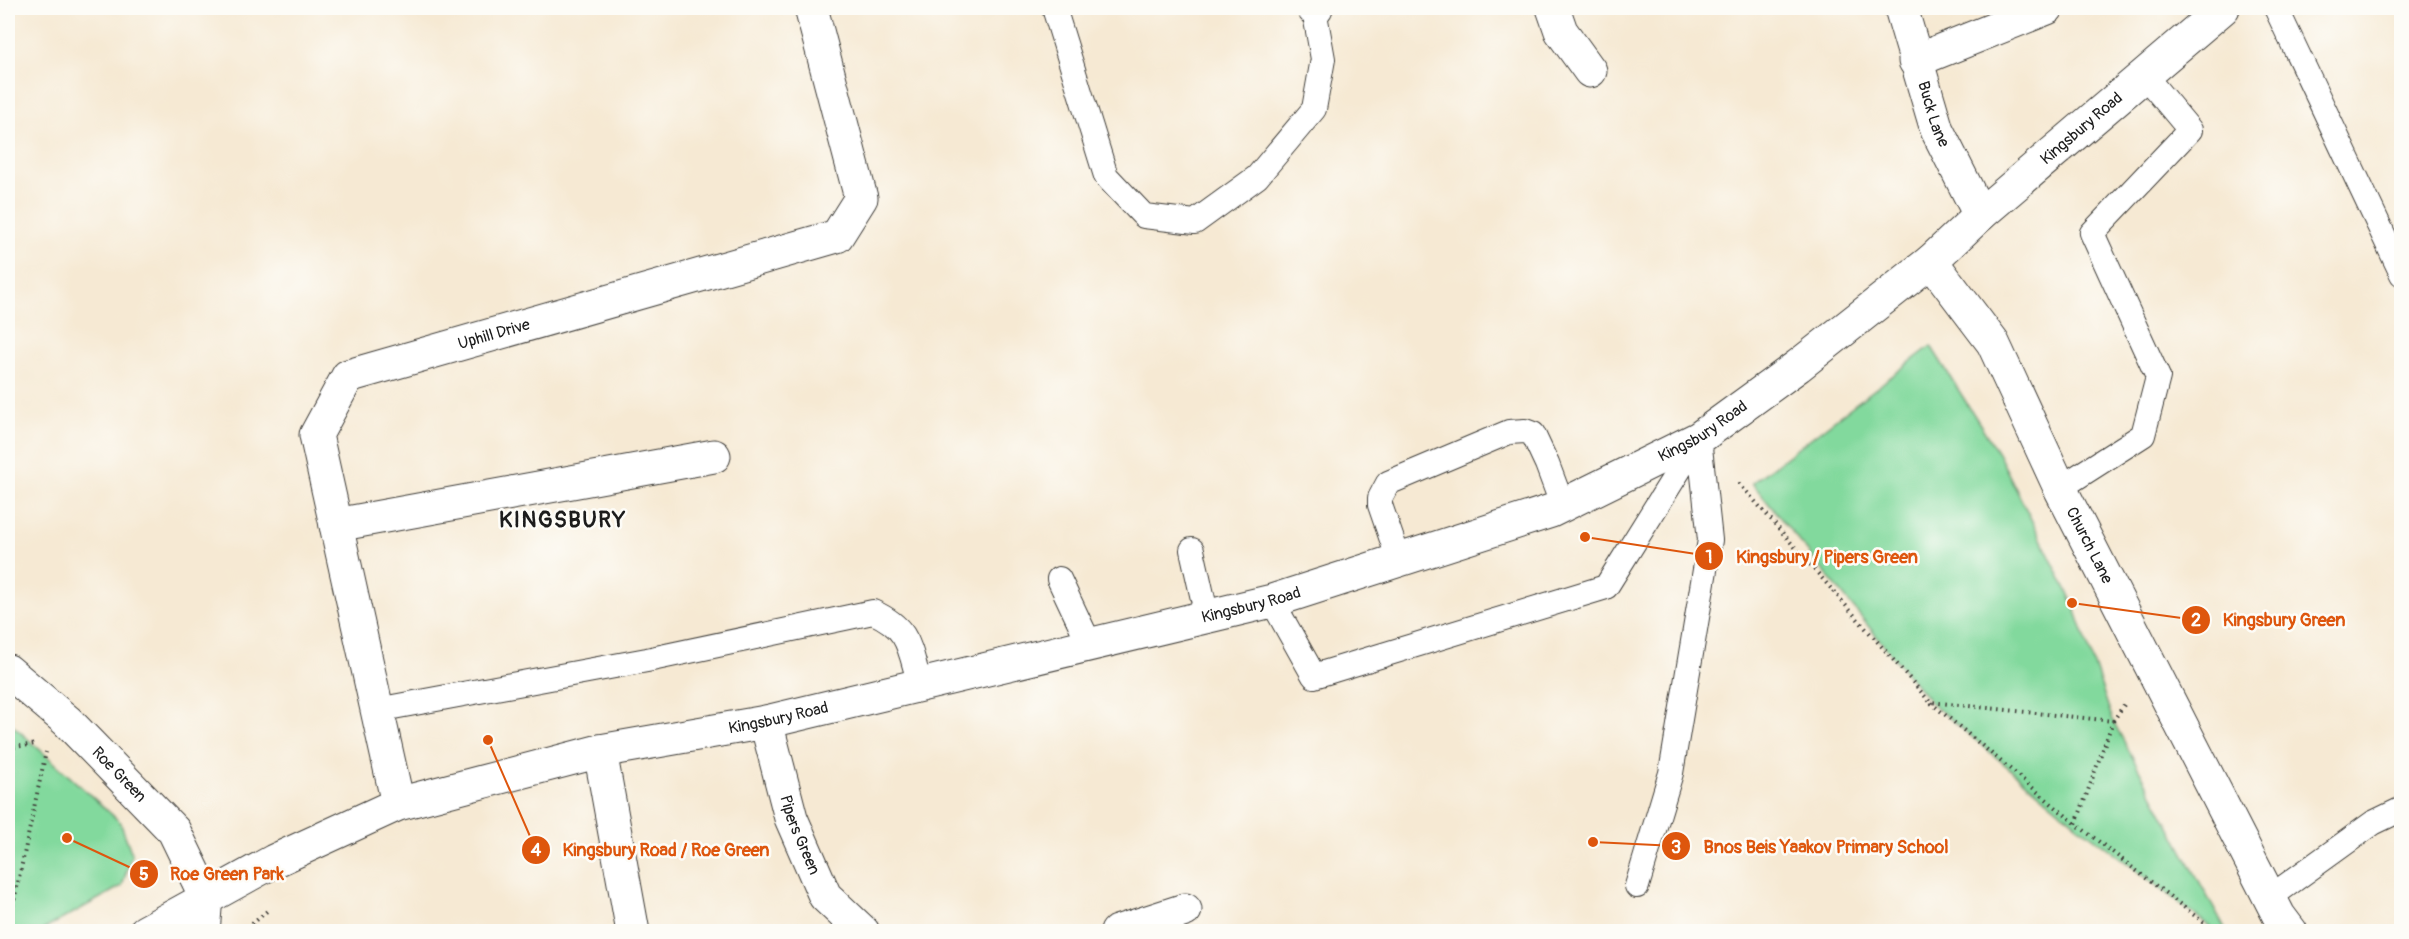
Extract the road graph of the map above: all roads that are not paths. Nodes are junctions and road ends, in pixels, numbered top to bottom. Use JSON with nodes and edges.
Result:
{"nodes":[{"id":1,"x":811,"y":8,"type":"edge"},
{"id":2,"x":1054,"y":8,"type":"edge"},
{"id":3,"x":1315,"y":8,"type":"edge"},
{"id":4,"x":1553,"y":8,"type":"edge"},
{"id":5,"x":1901,"y":8,"type":"edge"},
{"id":6,"x":2047,"y":8,"type":"edge"},
{"id":7,"x":2223,"y":8,"type":"edge"},
{"id":8,"x":2276,"y":8,"type":"edge"},
{"id":9,"x":1915,"y":61,"type":"junction"},
{"id":10,"x":1590,"y":71,"type":"dead end"},
{"id":11,"x":2144,"y":75,"type":"junction"},
{"id":12,"x":1980,"y":215,"type":"junction"},
{"id":13,"x":1931,"y":261,"type":"junction"},
{"id":14,"x":2402,"y":274,"type":"edge"},
{"id":15,"x":1699,"y":438,"type":"junction"},
{"id":16,"x":714,"y":456,"type":"dead end"},
{"id":17,"x":2060,"y":488,"type":"junction"},
{"id":18,"x":1562,"y":504,"type":"junction"},
{"id":19,"x":336,"y":525,"type":"junction"},
{"id":20,"x":1192,"y":550,"type":"dead end"},
{"id":21,"x":1399,"y":560,"type":"junction"},
{"id":22,"x":1059,"y":579,"type":"dead end"},
{"id":23,"x":1272,"y":601,"type":"junction"},
{"id":24,"x":1207,"y":617,"type":"junction"},
{"id":25,"x":1090,"y":645,"type":"junction"},
{"id":26,"x":8,"y":671,"type":"edge"},
{"id":27,"x":920,"y":685,"type":"junction"},
{"id":28,"x":377,"y":711,"type":"junction"},
{"id":29,"x":766,"y":722,"type":"junction"},
{"id":30,"x":600,"y":751,"type":"junction"},
{"id":31,"x":398,"y":804,"type":"junction"},
{"id":32,"x":2402,"y":809,"type":"edge"},
{"id":33,"x":1637,"y":886,"type":"dead end"},
{"id":34,"x":206,"y":897,"type":"junction"},
{"id":35,"x":2270,"y":898,"type":"junction"},
{"id":36,"x":1185,"y":910,"type":"dead end"},
{"id":37,"x":145,"y":932,"type":"edge"},
{"id":38,"x":203,"y":932,"type":"edge"},
{"id":39,"x":633,"y":932,"type":"edge"},
{"id":40,"x":863,"y":932,"type":"edge"},
{"id":41,"x":1117,"y":932,"type":"edge"},
{"id":42,"x":2291,"y":932,"type":"edge"}],
"edges":[{"from":1,"to":19,"type":"main road","name":"Uphill Drive"},
{"from":2,"to":3,"type":"lane"},
{"from":4,"to":10,"type":"main road"},
{"from":5,"to":9,"type":"main road","name":"Buck Lane"},
{"from":6,"to":9,"type":"main road"},
{"from":7,"to":11,"type":"main road","name":"Kingsbury Road"},
{"from":8,"to":14,"type":"lane"},
{"from":9,"to":12,"type":"main road","name":"Buck Lane"},
{"from":11,"to":12,"type":"main road","name":"Kingsbury Road"},
{"from":11,"to":17,"type":"lane"},
{"from":12,"to":13,"type":"main road","name":"Kingsbury Road"},
{"from":13,"to":15,"type":"main road","name":"Kingsbury Road"},
{"from":13,"to":17,"type":"main road","name":"Church Lane"},
{"from":15,"to":18,"type":"main road","name":"Kingsbury Road"},
{"from":15,"to":23,"type":"lane"},
{"from":15,"to":33,"type":"lane"},
{"from":16,"to":19,"type":"main road"},
{"from":17,"to":35,"type":"main road","name":"Church Lane"},
{"from":18,"to":21,"type":"main road","name":"Kingsbury Road"},
{"from":18,"to":21,"type":"lane"},
{"from":19,"to":28,"type":"main road","name":"Uphill Drive"},
{"from":20,"to":24,"type":"lane"},
{"from":21,"to":23,"type":"main road","name":"Kingsbury Road"},
{"from":22,"to":25,"type":"lane"},
{"from":23,"to":24,"type":"main road","name":"Kingsbury Road"},
{"from":24,"to":25,"type":"main road","name":"Kingsbury Road"},
{"from":25,"to":27,"type":"main road","name":"Kingsbury Road"},
{"from":26,"to":34,"type":"main road","name":"Roe Green"},
{"from":27,"to":28,"type":"lane"},
{"from":27,"to":29,"type":"main road","name":"Kingsbury Road"},
{"from":28,"to":31,"type":"main road","name":"Uphill Drive"},
{"from":29,"to":30,"type":"main road","name":"Kingsbury Road"},
{"from":29,"to":40,"type":"main road","name":"Pipers Green"},
{"from":30,"to":31,"type":"main road","name":"Kingsbury Road"},
{"from":30,"to":39,"type":"main road"},
{"from":31,"to":34,"type":"main road","name":"Kingsbury Road"},
{"from":32,"to":35,"type":"lane"},
{"from":34,"to":37,"type":"main road","name":"Kingsbury Road"},
{"from":34,"to":38,"type":"main road"},
{"from":35,"to":42,"type":"main road","name":"Church Lane"},
{"from":36,"to":41,"type":"main road"}]}
